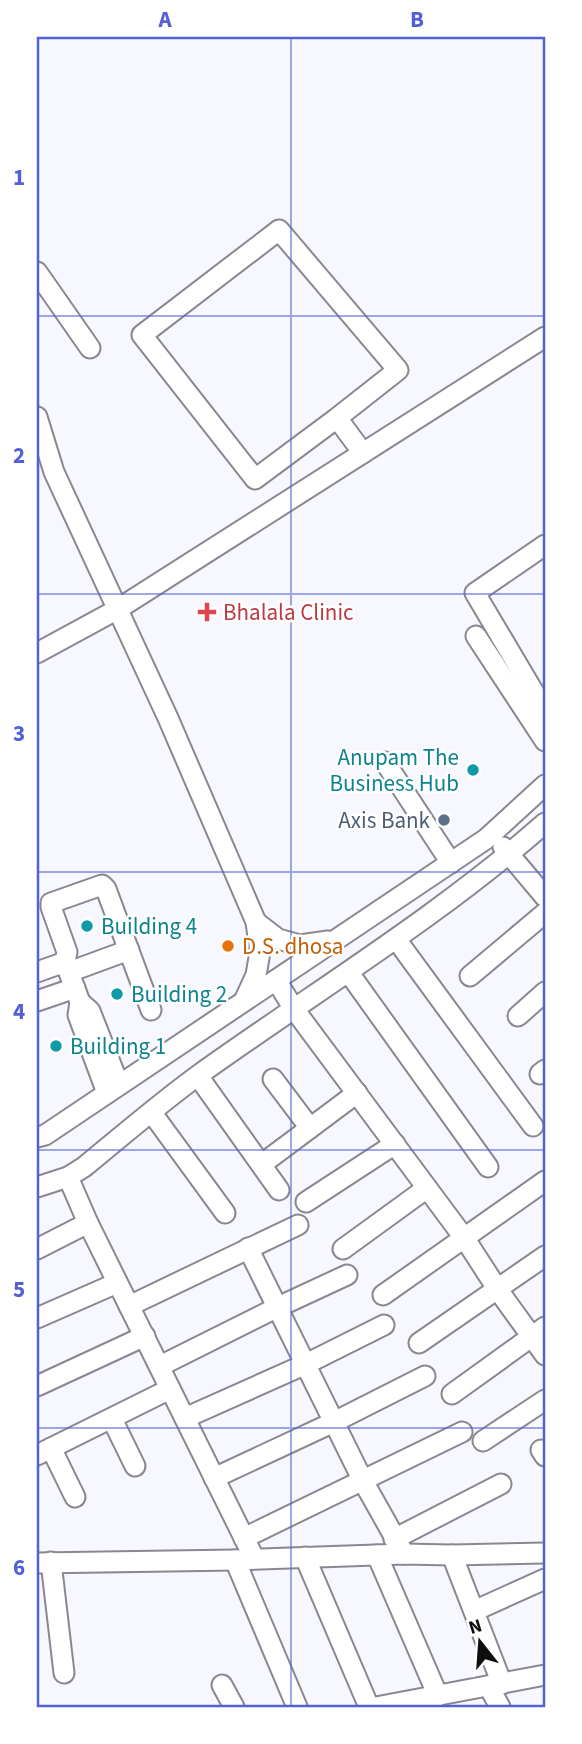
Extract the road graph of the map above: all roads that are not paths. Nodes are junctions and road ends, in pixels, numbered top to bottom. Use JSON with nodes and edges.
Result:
{"nodes":[{"id":1,"x":37,"y":272,"type":"edge"},
{"id":2,"x":545,"y":337,"type":"edge"},
{"id":3,"x":90,"y":348,"type":"dead end"},
{"id":4,"x":37,"y":418,"type":"edge"},
{"id":5,"x":337,"y":418,"type":"junction"},
{"id":6,"x":363,"y":453,"type":"junction"},
{"id":7,"x":46,"y":475,"type":"edge"},
{"id":8,"x":545,"y":545,"type":"edge"},
{"id":9,"x":118,"y":609,"type":"junction"},
{"id":10,"x":476,"y":636,"type":"dead end"},
{"id":11,"x":37,"y":653,"type":"edge"},
{"id":12,"x":545,"y":711,"type":"edge"},
{"id":13,"x":545,"y":741,"type":"edge"},
{"id":14,"x":385,"y":762,"type":"dead end"},
{"id":15,"x":545,"y":785,"type":"edge"},
{"id":16,"x":545,"y":823,"type":"edge"},
{"id":17,"x":492,"y":833,"type":"junction"},
{"id":18,"x":509,"y":855,"type":"junction"},
{"id":19,"x":450,"y":863,"type":"junction"},
{"id":20,"x":545,"y":897,"type":"edge"},
{"id":21,"x":545,"y":913,"type":"edge"},
{"id":22,"x":256,"y":922,"type":"junction"},
{"id":23,"x":396,"y":939,"type":"junction"},
{"id":24,"x":335,"y":940,"type":"junction"},
{"id":25,"x":130,"y":950,"type":"junction"},
{"id":26,"x":37,"y":972,"type":"edge"},
{"id":27,"x":349,"y":973,"type":"junction"},
{"id":28,"x":470,"y":976,"type":"dead end"},
{"id":29,"x":276,"y":980,"type":"junction"},
{"id":30,"x":72,"y":981,"type":"junction"},
{"id":31,"x":545,"y":992,"type":"edge"},
{"id":32,"x":244,"y":1001,"type":"junction"},
{"id":33,"x":37,"y":1002,"type":"edge"},
{"id":34,"x":295,"y":1009,"type":"junction"},
{"id":35,"x":151,"y":1010,"type":"dead end"},
{"id":36,"x":518,"y":1016,"type":"dead end"},
{"id":37,"x":198,"y":1076,"type":"junction"},
{"id":38,"x":273,"y":1079,"type":"dead end"},
{"id":39,"x":113,"y":1089,"type":"junction"},
{"id":40,"x":357,"y":1093,"type":"junction"},
{"id":41,"x":152,"y":1113,"type":"junction"},
{"id":42,"x":533,"y":1126,"type":"dead end"},
{"id":43,"x":310,"y":1128,"type":"junction"},
{"id":44,"x":37,"y":1137,"type":"edge"},
{"id":45,"x":395,"y":1144,"type":"junction"},
{"id":46,"x":262,"y":1164,"type":"junction"},
{"id":47,"x":488,"y":1167,"type":"dead end"},
{"id":48,"x":68,"y":1177,"type":"junction"},
{"id":49,"x":545,"y":1181,"type":"edge"},
{"id":50,"x":37,"y":1187,"type":"edge"},
{"id":51,"x":427,"y":1188,"type":"junction"},
{"id":52,"x":279,"y":1190,"type":"dead end"},
{"id":53,"x":306,"y":1202,"type":"dead end"},
{"id":54,"x":225,"y":1213,"type":"dead end"},
{"id":55,"x":88,"y":1223,"type":"junction"},
{"id":56,"x":298,"y":1225,"type":"dead end"},
{"id":57,"x":465,"y":1239,"type":"junction"},
{"id":58,"x":248,"y":1248,"type":"junction"},
{"id":59,"x":37,"y":1249,"type":"edge"},
{"id":60,"x":343,"y":1249,"type":"dead end"},
{"id":61,"x":545,"y":1256,"type":"edge"},
{"id":62,"x":347,"y":1275,"type":"dead end"},
{"id":63,"x":117,"y":1283,"type":"junction"},
{"id":64,"x":498,"y":1290,"type":"junction"},
{"id":65,"x":383,"y":1295,"type":"dead end"},
{"id":66,"x":129,"y":1306,"type":"junction"},
{"id":67,"x":278,"y":1307,"type":"junction"},
{"id":68,"x":37,"y":1318,"type":"edge"},
{"id":69,"x":384,"y":1325,"type":"dead end"},
{"id":70,"x":539,"y":1332,"type":"edge"},
{"id":71,"x":145,"y":1336,"type":"junction"},
{"id":72,"x":419,"y":1343,"type":"dead end"},
{"id":73,"x":545,"y":1355,"type":"edge"},
{"id":74,"x":306,"y":1364,"type":"junction"},
{"id":75,"x":160,"y":1366,"type":"junction"},
{"id":76,"x":425,"y":1376,"type":"dead end"},
{"id":77,"x":37,"y":1386,"type":"edge"},
{"id":78,"x":170,"y":1389,"type":"junction"},
{"id":79,"x":452,"y":1394,"type":"dead end"},
{"id":80,"x":545,"y":1400,"type":"edge"},
{"id":81,"x":185,"y":1418,"type":"junction"},
{"id":82,"x":112,"y":1419,"type":"junction"},
{"id":83,"x":334,"y":1422,"type":"junction"},
{"id":84,"x":462,"y":1432,"type":"dead end"},
{"id":85,"x":483,"y":1441,"type":"dead end"},
{"id":86,"x":44,"y":1452,"type":"edge"},
{"id":87,"x":135,"y":1466,"type":"dead end"},
{"id":88,"x":214,"y":1478,"type":"junction"},
{"id":89,"x":363,"y":1481,"type":"junction"},
{"id":90,"x":501,"y":1484,"type":"dead end"},
{"id":91,"x":75,"y":1497,"type":"dead end"},
{"id":92,"x":244,"y":1538,"type":"junction"},
{"id":93,"x":399,"y":1547,"type":"junction"},
{"id":94,"x":545,"y":1553,"type":"edge"},
{"id":95,"x":377,"y":1555,"type":"junction"},
{"id":96,"x":452,"y":1555,"type":"junction"},
{"id":97,"x":305,"y":1557,"type":"junction"},
{"id":98,"x":245,"y":1559,"type":"junction"},
{"id":99,"x":44,"y":1563,"type":"edge"},
{"id":100,"x":545,"y":1579,"type":"edge"},
{"id":101,"x":474,"y":1611,"type":"junction"},
{"id":102,"x":64,"y":1673,"type":"dead end"},
{"id":103,"x":545,"y":1675,"type":"edge"},
{"id":104,"x":222,"y":1685,"type":"dead end"},
{"id":105,"x":438,"y":1696,"type":"junction"},
{"id":106,"x":496,"y":1697,"type":"edge"},
{"id":107,"x":411,"y":1704,"type":"edge"},
{"id":108,"x":233,"y":1707,"type":"edge"},
{"id":109,"x":298,"y":1707,"type":"edge"},
{"id":110,"x":369,"y":1707,"type":"edge"},
{"id":111,"x":376,"y":1707,"type":"edge"}],
"edges":[{"from":1,"to":3,"type":"street"},
{"from":2,"to":6,"type":"street"},
{"from":4,"to":7,"type":"street"},
{"from":5,"to":5,"type":"street"},
{"from":5,"to":6,"type":"street"},
{"from":6,"to":9,"type":"street"},
{"from":7,"to":9,"type":"street"},
{"from":8,"to":12,"type":"street"},
{"from":9,"to":11,"type":"street"},
{"from":9,"to":22,"type":"street"},
{"from":10,"to":13,"type":"street"},
{"from":14,"to":19,"type":"street"},
{"from":15,"to":17,"type":"street"},
{"from":16,"to":18,"type":"street"},
{"from":17,"to":18,"type":"street"},
{"from":17,"to":19,"type":"street"},
{"from":18,"to":20,"type":"street"},
{"from":18,"to":23,"type":"street"},
{"from":19,"to":24,"type":"street"},
{"from":21,"to":28,"type":"street"},
{"from":22,"to":24,"type":"street"},
{"from":22,"to":32,"type":"street"},
{"from":23,"to":27,"type":"street"},
{"from":23,"to":42,"type":"street"},
{"from":24,"to":29,"type":"street"},
{"from":25,"to":30,"type":"street"},
{"from":25,"to":30,"type":"street"},
{"from":25,"to":35,"type":"street"},
{"from":26,"to":30,"type":"street"},
{"from":27,"to":34,"type":"street"},
{"from":27,"to":47,"type":"street"},
{"from":29,"to":32,"type":"street"},
{"from":29,"to":34,"type":"street"},
{"from":30,"to":33,"type":"street"},
{"from":30,"to":39,"type":"street"},
{"from":31,"to":36,"type":"street"},
{"from":32,"to":39,"type":"street"},
{"from":34,"to":37,"type":"street"},
{"from":34,"to":40,"type":"street"},
{"from":37,"to":41,"type":"street"},
{"from":37,"to":46,"type":"street"},
{"from":38,"to":43,"type":"street"},
{"from":39,"to":44,"type":"street"},
{"from":40,"to":43,"type":"street"},
{"from":40,"to":45,"type":"street"},
{"from":41,"to":48,"type":"street"},
{"from":41,"to":54,"type":"street"},
{"from":43,"to":46,"type":"street"},
{"from":45,"to":51,"type":"street"},
{"from":45,"to":53,"type":"street"},
{"from":46,"to":52,"type":"street"},
{"from":48,"to":50,"type":"street"},
{"from":48,"to":55,"type":"street"},
{"from":49,"to":57,"type":"street"},
{"from":51,"to":57,"type":"street"},
{"from":51,"to":60,"type":"street"},
{"from":55,"to":59,"type":"street"},
{"from":55,"to":63,"type":"street"},
{"from":56,"to":58,"type":"street"},
{"from":57,"to":64,"type":"street"},
{"from":57,"to":65,"type":"street"},
{"from":58,"to":66,"type":"street"},
{"from":58,"to":67,"type":"street"},
{"from":61,"to":64,"type":"street"},
{"from":62,"to":67,"type":"street"},
{"from":63,"to":66,"type":"street"},
{"from":63,"to":68,"type":"street"},
{"from":64,"to":70,"type":"street"},
{"from":64,"to":72,"type":"street"},
{"from":66,"to":71,"type":"street"},
{"from":67,"to":74,"type":"street"},
{"from":67,"to":75,"type":"street"},
{"from":69,"to":74,"type":"street"},
{"from":70,"to":73,"type":"street"},
{"from":70,"to":79,"type":"street"},
{"from":71,"to":75,"type":"street"},
{"from":71,"to":77,"type":"street"},
{"from":74,"to":81,"type":"street"},
{"from":74,"to":83,"type":"street"},
{"from":75,"to":78,"type":"street"},
{"from":76,"to":83,"type":"street"},
{"from":78,"to":81,"type":"street"},
{"from":78,"to":82,"type":"street"},
{"from":80,"to":85,"type":"street"},
{"from":81,"to":88,"type":"street"},
{"from":82,"to":86,"type":"street"},
{"from":82,"to":87,"type":"street"},
{"from":83,"to":88,"type":"street"},
{"from":83,"to":89,"type":"street"},
{"from":84,"to":89,"type":"street"},
{"from":86,"to":91,"type":"street"},
{"from":88,"to":92,"type":"street"},
{"from":89,"to":92,"type":"street"},
{"from":89,"to":93,"type":"street"},
{"from":90,"to":93,"type":"street"},
{"from":92,"to":98,"type":"street"},
{"from":93,"to":95,"type":"street"},
{"from":93,"to":96,"type":"street"},
{"from":94,"to":96,"type":"street"},
{"from":95,"to":97,"type":"street"},
{"from":95,"to":105,"type":"street"},
{"from":96,"to":101,"type":"street"},
{"from":97,"to":98,"type":"street"},
{"from":97,"to":110,"type":"street"},
{"from":98,"to":99,"type":"street"},
{"from":98,"to":109,"type":"street"},
{"from":99,"to":102,"type":"street"},
{"from":100,"to":101,"type":"street"},
{"from":101,"to":106,"type":"street"},
{"from":103,"to":106,"type":"street"},
{"from":104,"to":108,"type":"street"},
{"from":105,"to":106,"type":"street"},
{"from":105,"to":107,"type":"street"},
{"from":107,"to":111,"type":"street"}]}
